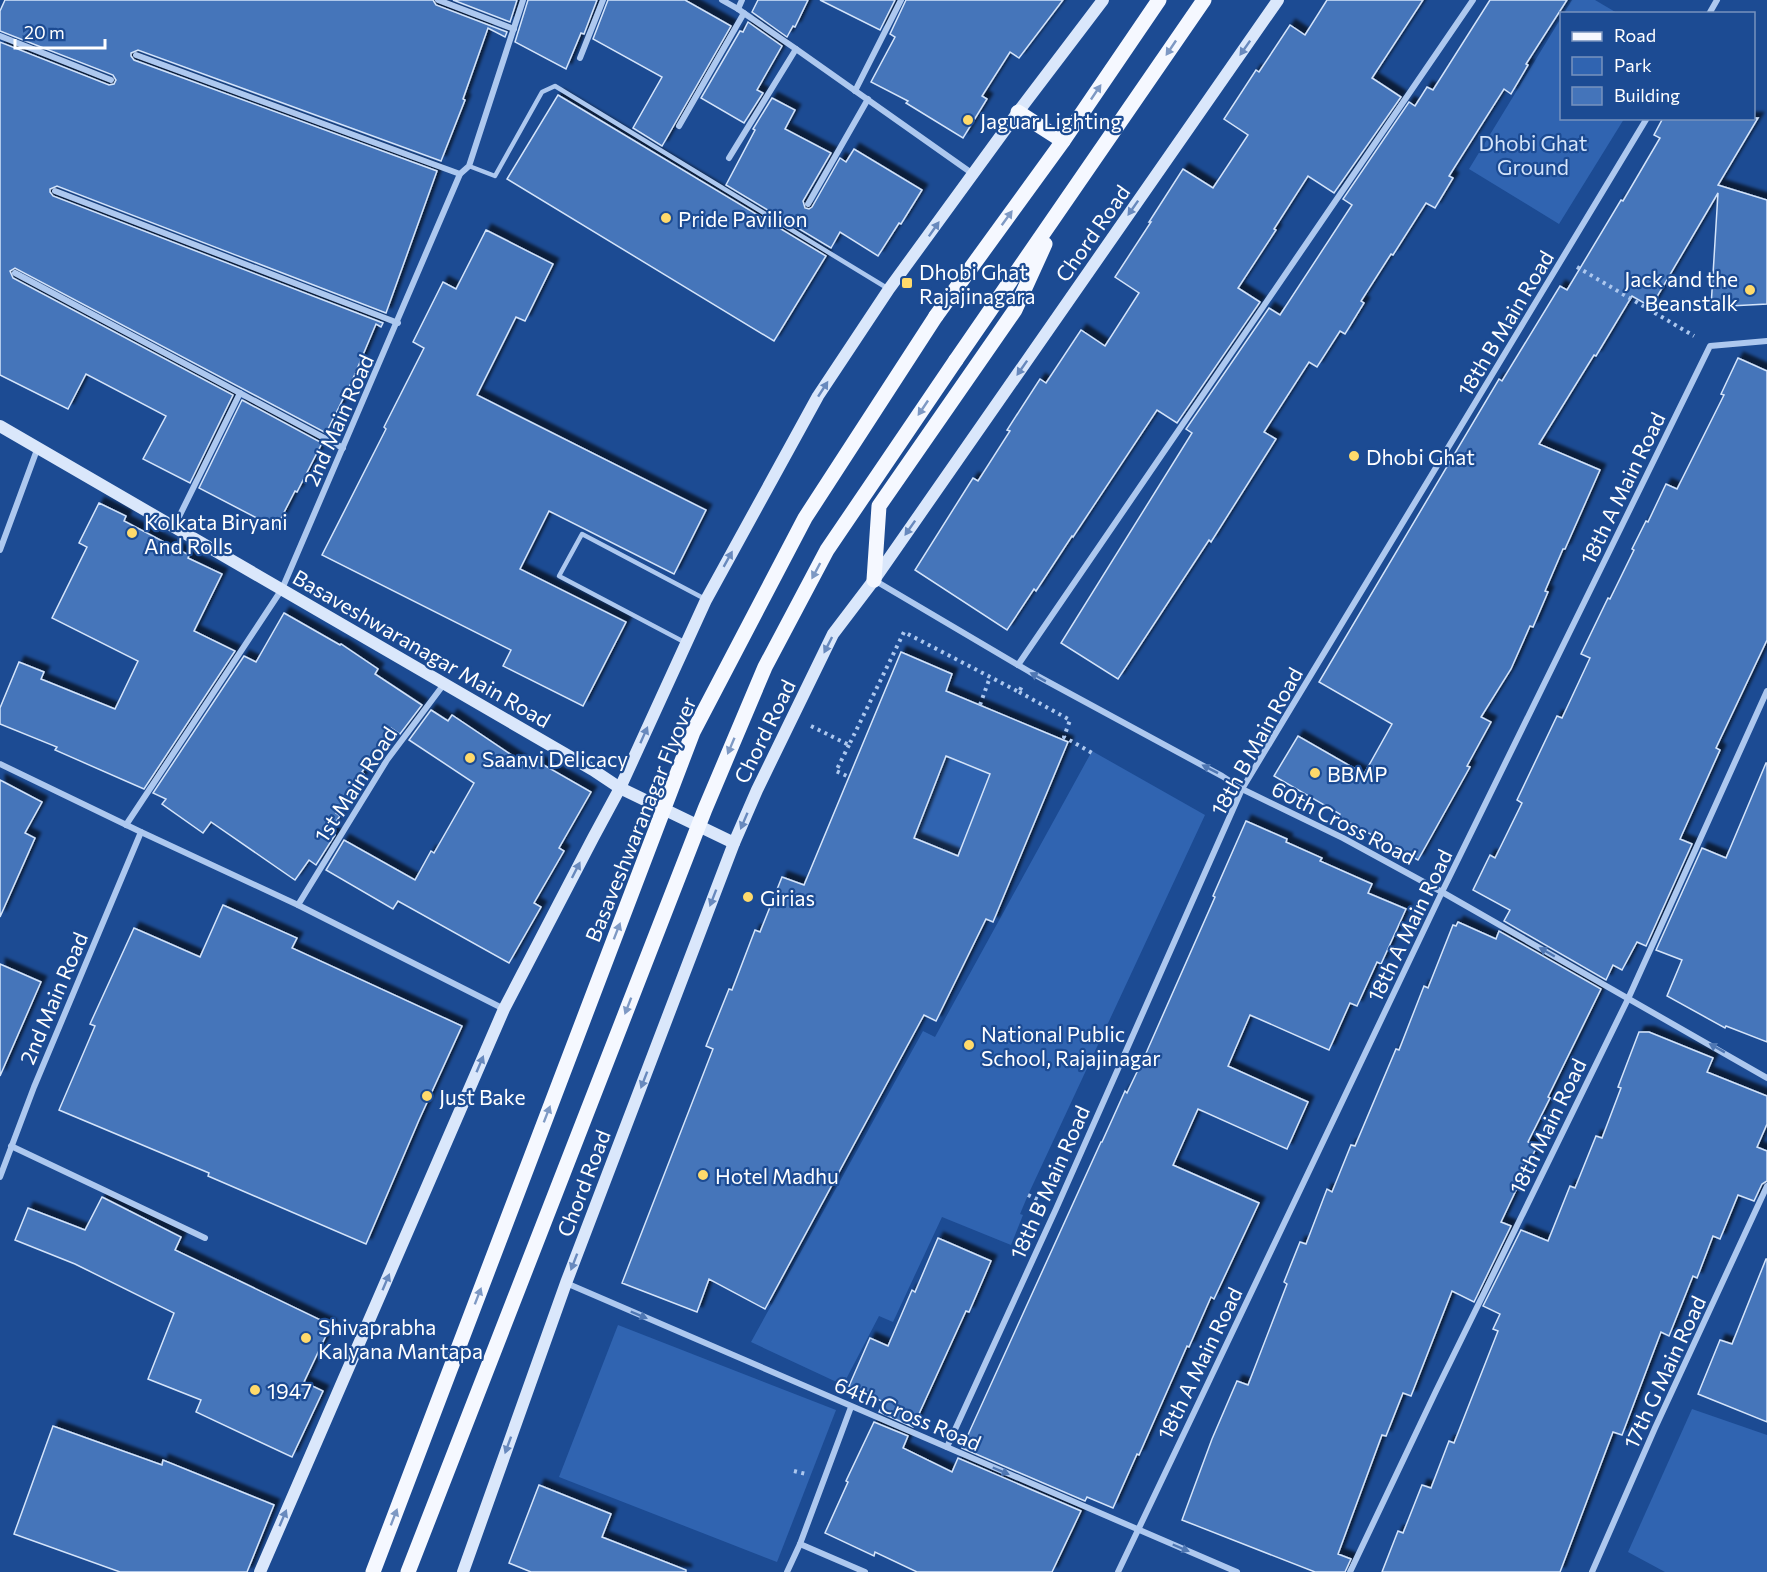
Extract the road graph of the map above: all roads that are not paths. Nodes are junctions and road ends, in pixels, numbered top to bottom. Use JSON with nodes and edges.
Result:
{"nodes":[{"id":1,"x":438,"y":0,"type":"edge"},
{"id":2,"x":523,"y":0,"type":"edge"},
{"id":3,"x":603,"y":0,"type":"edge"},
{"id":4,"x":722,"y":0,"type":"edge"},
{"id":5,"x":742,"y":0,"type":"edge"},
{"id":6,"x":902,"y":0,"type":"edge"},
{"id":7,"x":1103,"y":0,"type":"edge"},
{"id":8,"x":1159,"y":0,"type":"edge"},
{"id":9,"x":1204,"y":0,"type":"edge"},
{"id":10,"x":1278,"y":0,"type":"edge"},
{"id":11,"x":1473,"y":0,"type":"edge"},
{"id":12,"x":738,"y":9,"type":"junction"},
{"id":13,"x":744,"y":13,"type":"junction"},
{"id":14,"x":514,"y":29,"type":"junction"},
{"id":15,"x":0,"y":36,"type":"edge"},
{"id":16,"x":796,"y":49,"type":"junction"},
{"id":17,"x":136,"y":55,"type":"dead end"},
{"id":18,"x":580,"y":58,"type":"dead end"},
{"id":19,"x":111,"y":80,"type":"dead end"},
{"id":20,"x":855,"y":91,"type":"junction"},
{"id":21,"x":868,"y":99,"type":"junction"},
{"id":22,"x":1018,"y":111,"type":"junction"},
{"id":23,"x":1646,"y":120,"type":"edge"},
{"id":24,"x":679,"y":126,"type":"dead end"},
{"id":25,"x":1063,"y":141,"type":"junction"},
{"id":26,"x":729,"y":158,"type":"dead end"},
{"id":27,"x":469,"y":166,"type":"junction"},
{"id":28,"x":460,"y":174,"type":"junction"},
{"id":29,"x":973,"y":174,"type":"junction"},
{"id":30,"x":55,"y":192,"type":"dead end"},
{"id":31,"x":808,"y":204,"type":"dead end"},
{"id":32,"x":1059,"y":212,"type":"junction"},
{"id":33,"x":15,"y":273,"type":"dead end"},
{"id":34,"x":889,"y":289,"type":"junction"},
{"id":35,"x":398,"y":323,"type":"junction"},
{"id":36,"x":1767,"y":341,"type":"edge"},
{"id":37,"x":240,"y":393,"type":"junction"},
{"id":38,"x":0,"y":426,"type":"edge"},
{"id":39,"x":38,"y":447,"type":"junction"},
{"id":40,"x":343,"y":448,"type":"junction"},
{"id":41,"x":174,"y":527,"type":"junction"},
{"id":42,"x":0,"y":550,"type":"edge"},
{"id":43,"x":874,"y":580,"type":"junction"},
{"id":44,"x":282,"y":589,"type":"junction"},
{"id":45,"x":706,"y":600,"type":"junction"},
{"id":46,"x":686,"y":643,"type":"junction"},
{"id":47,"x":1018,"y":665,"type":"junction"},
{"id":48,"x":444,"y":683,"type":"junction"},
{"id":49,"x":1767,"y":691,"type":"edge"},
{"id":50,"x":0,"y":764,"type":"edge"},
{"id":51,"x":620,"y":788,"type":"junction"},
{"id":52,"x":1242,"y":789,"type":"junction"},
{"id":53,"x":126,"y":825,"type":"junction"},
{"id":54,"x":141,"y":832,"type":"junction"},
{"id":55,"x":734,"y":843,"type":"junction"},
{"id":56,"x":1442,"y":892,"type":"junction"},
{"id":57,"x":298,"y":904,"type":"junction"},
{"id":58,"x":1628,"y":999,"type":"junction"},
{"id":59,"x":504,"y":1009,"type":"junction"},
{"id":60,"x":1767,"y":1078,"type":"edge"},
{"id":61,"x":11,"y":1146,"type":"junction"},
{"id":62,"x":0,"y":1177,"type":"edge"},
{"id":63,"x":1767,"y":1186,"type":"edge"},
{"id":64,"x":206,"y":1238,"type":"dead end"},
{"id":65,"x":566,"y":1283,"type":"junction"},
{"id":66,"x":851,"y":1407,"type":"junction"},
{"id":67,"x":947,"y":1447,"type":"junction"},
{"id":68,"x":1138,"y":1530,"type":"junction"},
{"id":69,"x":800,"y":1544,"type":"junction"},
{"id":70,"x":260,"y":1572,"type":"edge"},
{"id":71,"x":373,"y":1572,"type":"edge"},
{"id":72,"x":408,"y":1572,"type":"edge"},
{"id":73,"x":463,"y":1572,"type":"edge"},
{"id":74,"x":788,"y":1572,"type":"edge"},
{"id":75,"x":865,"y":1572,"type":"edge"},
{"id":76,"x":1118,"y":1572,"type":"edge"},
{"id":77,"x":1237,"y":1572,"type":"edge"},
{"id":78,"x":1350,"y":1572,"type":"edge"},
{"id":79,"x":1592,"y":1572,"type":"edge"}],
"edges":[{"from":1,"to":14,"type":"street"},
{"from":2,"to":14,"type":"street"},
{"from":3,"to":18,"type":"street"},
{"from":4,"to":12,"type":"street"},
{"from":5,"to":12,"type":"street"},
{"from":6,"to":20,"type":"street"},
{"from":7,"to":22,"type":"street"},
{"from":25,"to":8,"type":"main road","name":"Basaveshwaranagar Flyover","one_way":true},
{"from":9,"to":32,"type":"main road","one_way":true},
{"from":10,"to":43,"type":"street","name":"Chord Road","one_way":true},
{"from":11,"to":47,"type":"street"},
{"from":12,"to":13,"type":"street"},
{"from":13,"to":16,"type":"street"},
{"from":13,"to":24,"type":"street"},
{"from":14,"to":27,"type":"street"},
{"from":15,"to":19,"type":"street"},
{"from":16,"to":20,"type":"street"},
{"from":16,"to":26,"type":"street"},
{"from":17,"to":28,"type":"street"},
{"from":20,"to":21,"type":"street"},
{"from":21,"to":29,"type":"street"},
{"from":21,"to":31,"type":"street"},
{"from":22,"to":25,"type":"main road"},
{"from":22,"to":29,"type":"street"},
{"from":23,"to":52,"type":"street","name":"18th B Main Road"},
{"from":71,"to":25,"type":"main road","name":"Basaveshwaranagar Flyover","one_way":true,"bridge":true},
{"from":27,"to":28,"type":"street","name":"2nd Main Road"},
{"from":27,"to":34,"type":"lane"},
{"from":28,"to":35,"type":"street","name":"2nd Main Road"},
{"from":34,"to":29,"type":"street","one_way":true},
{"from":30,"to":35,"type":"street"},
{"from":32,"to":43,"type":"main road"},
{"from":32,"to":72,"type":"main road","one_way":true,"bridge":true},
{"from":33,"to":37,"type":"street"},
{"from":45,"to":34,"type":"street","one_way":true},
{"from":35,"to":40,"type":"street","name":"2nd Main Road"},
{"from":36,"to":56,"type":"street","name":"18th A Main Road"},
{"from":37,"to":40,"type":"street"},
{"from":37,"to":41,"type":"street"},
{"from":38,"to":39,"type":"street","name":"Basaveshwaranagar Main Road"},
{"from":39,"to":41,"type":"street","name":"Basaveshwaranagar Main Road"},
{"from":39,"to":42,"type":"street"},
{"from":40,"to":44,"type":"street","name":"2nd Main Road"},
{"from":41,"to":44,"type":"street","name":"Basaveshwaranagar Main Road"},
{"from":43,"to":47,"type":"street","name":"60th Cross Road"},
{"from":43,"to":55,"type":"street","name":"Chord Road","one_way":true},
{"from":44,"to":48,"type":"street","name":"Basaveshwaranagar Main Road"},
{"from":44,"to":53,"type":"street","name":"2nd Main Road"},
{"from":45,"to":46,"type":"street"},
{"from":45,"to":46,"type":"lane"},
{"from":51,"to":46,"type":"street","one_way":true},
{"from":52,"to":47,"type":"street","name":"60th Cross Road","one_way":true},
{"from":48,"to":51,"type":"street","name":"Basaveshwaranagar Main Road"},
{"from":48,"to":57,"type":"street","name":"1st Main Road"},
{"from":49,"to":58,"type":"street","name":"18th Main Road"},
{"from":50,"to":53,"type":"street"},
{"from":51,"to":55,"type":"street","name":"Basaveshwaranagar Main Road"},
{"from":59,"to":51,"type":"street","one_way":true},
{"from":52,"to":56,"type":"street","name":"60th Cross Road"},
{"from":52,"to":67,"type":"street","name":"18th B Main Road"},
{"from":53,"to":54,"type":"street"},
{"from":54,"to":57,"type":"street"},
{"from":54,"to":61,"type":"street","name":"2nd Main Road"},
{"from":55,"to":65,"type":"street","name":"Chord Road","one_way":true},
{"from":58,"to":56,"type":"street","name":"60th Cross Road","one_way":true},
{"from":56,"to":68,"type":"street","name":"18th A Main Road"},
{"from":57,"to":59,"type":"street"},
{"from":60,"to":58,"type":"street","name":"60th Cross Road","one_way":true},
{"from":58,"to":78,"type":"street","name":"18th Main Road"},
{"from":70,"to":59,"type":"street","one_way":true},
{"from":61,"to":62,"type":"street","name":"2nd Main Road"},
{"from":61,"to":64,"type":"street"},
{"from":63,"to":79,"type":"street","name":"17th G Main Road"},
{"from":65,"to":66,"type":"street","name":"64th Cross Road","one_way":true},
{"from":65,"to":73,"type":"street","name":"Chord Road","one_way":true},
{"from":66,"to":67,"type":"street","name":"64th Cross Road"},
{"from":66,"to":69,"type":"street"},
{"from":67,"to":68,"type":"street","name":"64th Cross Road","one_way":true},
{"from":68,"to":76,"type":"street","name":"18th A Main Road"},
{"from":68,"to":77,"type":"street","name":"64th Cross Road","one_way":true},
{"from":69,"to":74,"type":"street"},
{"from":69,"to":75,"type":"street"}]}
